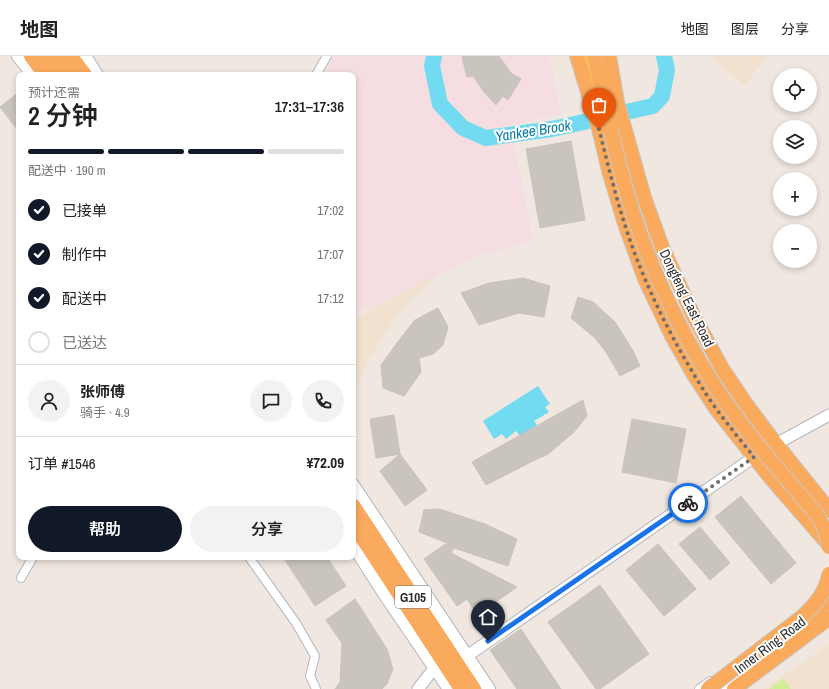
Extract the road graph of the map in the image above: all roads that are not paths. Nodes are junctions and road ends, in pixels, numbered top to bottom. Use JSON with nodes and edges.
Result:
{"nodes":[{"id":1,"x":18,"y":56,"type":"edge"},
{"id":2,"x":31,"y":56,"type":"edge"},
{"id":3,"x":46,"y":56,"type":"edge"},
{"id":4,"x":58,"y":56,"type":"edge"},
{"id":5,"x":327,"y":56,"type":"edge"},
{"id":6,"x":577,"y":56,"type":"edge"},
{"id":7,"x":588,"y":56,"type":"edge"},
{"id":8,"x":594,"y":56,"type":"edge"},
{"id":9,"x":603,"y":56,"type":"edge"},
{"id":10,"x":609,"y":56,"type":"edge"},
{"id":11,"x":76,"y":62,"type":"edge"},
{"id":12,"x":31,"y":72,"type":"edge"},
{"id":13,"x":43,"y":72,"type":"edge"},
{"id":14,"x":58,"y":72,"type":"edge"},
{"id":15,"x":83,"y":72,"type":"edge"},
{"id":16,"x":92,"y":72,"type":"edge"},
{"id":17,"x":318,"y":72,"type":"edge"},
{"id":18,"x":617,"y":102,"type":"junction"},
{"id":19,"x":597,"y":121,"type":"junction"},
{"id":20,"x":829,"y":415,"type":"edge"},
{"id":21,"x":776,"y":444,"type":"junction"},
{"id":22,"x":754,"y":457,"type":"junction"},
{"id":23,"x":356,"y":490,"type":"edge"},
{"id":24,"x":356,"y":510,"type":"edge"},
{"id":25,"x":829,"y":510,"type":"edge"},
{"id":26,"x":356,"y":529,"type":"edge"},
{"id":27,"x":829,"y":546,"type":"edge"},
{"id":28,"x":356,"y":550,"type":"edge"},
{"id":29,"x":30,"y":560,"type":"edge"},
{"id":30,"x":251,"y":560,"type":"edge"},
{"id":31,"x":829,"y":574,"type":"edge"},
{"id":32,"x":21,"y":578,"type":"dead end"},
{"id":33,"x":829,"y":595,"type":"edge"},
{"id":34,"x":829,"y":601,"type":"edge"},
{"id":35,"x":829,"y":607,"type":"edge"},
{"id":36,"x":829,"y":614,"type":"edge"},
{"id":37,"x":829,"y":618,"type":"edge"},
{"id":38,"x":829,"y":629,"type":"edge"},
{"id":39,"x":431,"y":643,"type":"junction"},
{"id":40,"x":467,"y":656,"type":"junction"},
{"id":41,"x":435,"y":667,"type":"junction"},
{"id":42,"x":752,"y":685,"type":"edge"},
{"id":43,"x":316,"y":689,"type":"edge"},
{"id":44,"x":418,"y":689,"type":"edge"},
{"id":45,"x":449,"y":689,"type":"edge"},
{"id":46,"x":461,"y":689,"type":"edge"},
{"id":47,"x":474,"y":689,"type":"edge"},
{"id":48,"x":489,"y":689,"type":"edge"},
{"id":49,"x":699,"y":689,"type":"edge"},
{"id":50,"x":710,"y":689,"type":"edge"},
{"id":51,"x":716,"y":689,"type":"edge"},
{"id":52,"x":724,"y":689,"type":"edge"},
{"id":53,"x":734,"y":689,"type":"edge"}],
"edges":[{"from":1,"to":12,"type":"main road"},
{"from":2,"to":13,"type":"highway"},
{"from":3,"to":14,"type":"highway"},
{"from":4,"to":11,"type":"highway"},
{"from":5,"to":17,"type":"street"},
{"from":6,"to":19,"type":"highway"},
{"from":7,"to":19,"type":"main road","name":"Dongfeng East Road"},
{"from":8,"to":27,"type":"highway","bridge":true},
{"from":9,"to":18,"type":"main road","name":"Dongfeng East Road"},
{"from":10,"to":18,"type":"highway"},
{"from":11,"to":15,"type":"highway"},
{"from":11,"to":16,"type":"main road"},
{"from":18,"to":21,"type":"highway","name":"Dongfeng East Road"},
{"from":19,"to":22,"type":"highway","name":"Dongfeng East Road"},
{"from":20,"to":21,"type":"street"},
{"from":21,"to":25,"type":"highway","name":"Dongfeng East Road"},
{"from":22,"to":27,"type":"highway","name":"Dongfeng East Road"},
{"from":22,"to":40,"type":"street"},
{"from":23,"to":40,"type":"main road"},
{"from":24,"to":47,"type":"highway","number":"G105"},
{"from":26,"to":39,"type":"highway","number":"G105"},
{"from":28,"to":41,"type":"main road"},
{"from":29,"to":32,"type":"street"},
{"from":30,"to":43,"type":"street"},
{"from":31,"to":50,"type":"highway","bridge":true},
{"from":33,"to":49,"type":"street"},
{"from":34,"to":50,"type":"highway","name":"Inner Ring Road","bridge":true},
{"from":35,"to":51,"type":"main road"},
{"from":36,"to":52,"type":"main road"},
{"from":37,"to":53,"type":"highway","name":"Inner Ring Road"},
{"from":38,"to":42,"type":"highway"},
{"from":39,"to":41,"type":"highway"},
{"from":39,"to":46,"type":"highway","number":"G105"},
{"from":40,"to":48,"type":"main road"},
{"from":41,"to":44,"type":"street"},
{"from":41,"to":45,"type":"main road"}]}
